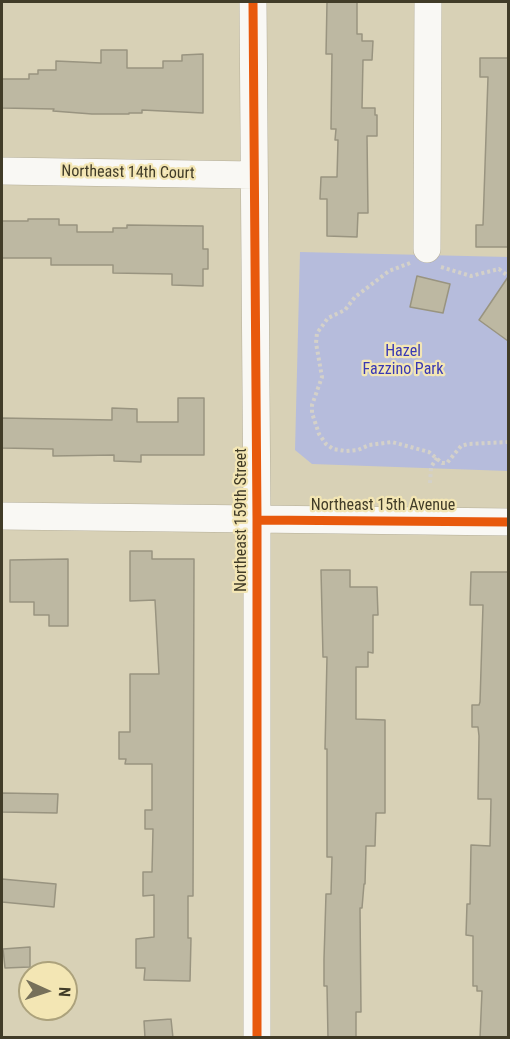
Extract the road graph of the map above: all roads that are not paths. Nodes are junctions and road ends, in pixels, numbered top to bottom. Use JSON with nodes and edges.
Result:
{"nodes":[{"id":1,"x":253,"y":2,"type":"edge"},
{"id":2,"x":429,"y":2,"type":"edge"},
{"id":3,"x":2,"y":171,"type":"edge"},
{"id":4,"x":254,"y":176,"type":"junction"},
{"id":5,"x":425,"y":259,"type":"road end"},
{"id":6,"x":2,"y":516,"type":"edge"},
{"id":7,"x":257,"y":520,"type":"junction"},
{"id":8,"x":508,"y":522,"type":"edge"},
{"id":9,"x":257,"y":1038,"type":"edge"}],
"edges":[{"from":1,"to":4,"type":"street","name":"Northeast 159th Street"},
{"from":2,"to":5,"type":"street"},
{"from":3,"to":4,"type":"street","name":"Northeast 14th Court"},
{"from":4,"to":7,"type":"street","name":"Northeast 159th Street"},
{"from":6,"to":7,"type":"street","name":"Northeast 15th Avenue"},
{"from":7,"to":8,"type":"street","name":"Northeast 15th Avenue"},
{"from":7,"to":9,"type":"street","name":"Northeast 159th Street"}]}
